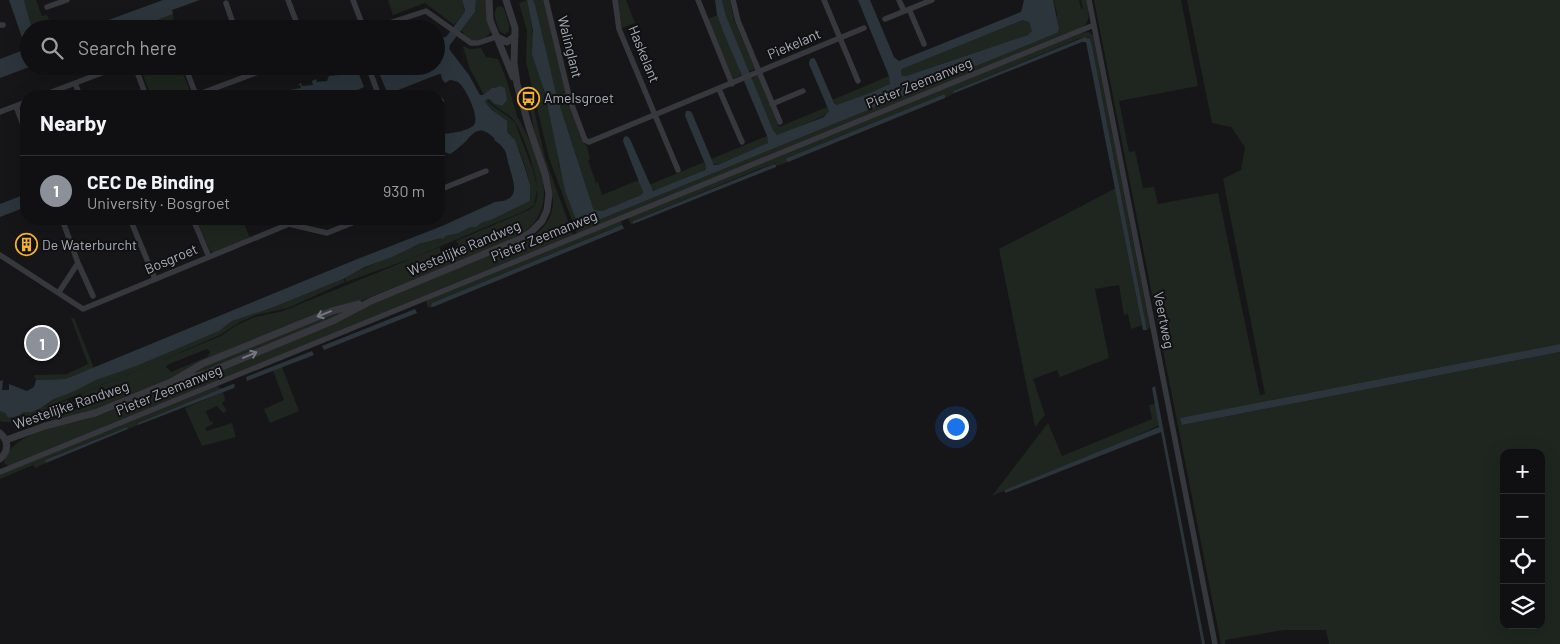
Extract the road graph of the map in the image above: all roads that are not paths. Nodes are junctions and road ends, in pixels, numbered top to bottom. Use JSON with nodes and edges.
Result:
{"nodes":[{"id":1,"x":67,"y":0,"type":"edge"},
{"id":2,"x":288,"y":0,"type":"edge"},
{"id":3,"x":353,"y":0,"type":"edge"},
{"id":4,"x":508,"y":0,"type":"edge"},
{"id":5,"x":546,"y":0,"type":"edge"},
{"id":6,"x":615,"y":0,"type":"edge"},
{"id":7,"x":698,"y":0,"type":"edge"},
{"id":8,"x":733,"y":0,"type":"edge"},
{"id":9,"x":824,"y":0,"type":"edge"},
{"id":10,"x":899,"y":0,"type":"edge"},
{"id":11,"x":932,"y":0,"type":"edge"},
{"id":12,"x":1089,"y":0,"type":"edge"},
{"id":13,"x":491,"y":1,"type":"edge"},
{"id":14,"x":226,"y":3,"type":"dead end"},
{"id":15,"x":47,"y":7,"type":"dead end"},
{"id":16,"x":906,"y":10,"type":"junction"},
{"id":17,"x":885,"y":19,"type":"dead end"},
{"id":18,"x":232,"y":20,"type":"edge"},
{"id":19,"x":296,"y":20,"type":"edge"},
{"id":20,"x":361,"y":20,"type":"edge"},
{"id":21,"x":396,"y":20,"type":"edge"},
{"id":22,"x":440,"y":20,"type":"edge"},
{"id":23,"x":445,"y":24,"type":"edge"},
{"id":24,"x":1094,"y":25,"type":"junction"},
{"id":25,"x":864,"y":28,"type":"dead end"},
{"id":26,"x":516,"y":36,"type":"junction"},
{"id":27,"x":496,"y":37,"type":"junction"},
{"id":28,"x":840,"y":38,"type":"junction"},
{"id":29,"x":924,"y":44,"type":"dead end"},
{"id":30,"x":758,"y":73,"type":"junction"},
{"id":31,"x":96,"y":75,"type":"edge"},
{"id":32,"x":138,"y":75,"type":"edge"},
{"id":33,"x":188,"y":75,"type":"edge"},
{"id":34,"x":252,"y":75,"type":"edge"},
{"id":35,"x":371,"y":75,"type":"edge"},
{"id":36,"x":735,"y":82,"type":"junction"},
{"id":37,"x":858,"y":82,"type":"dead end"},
{"id":38,"x":75,"y":83,"type":"junction"},
{"id":39,"x":517,"y":84,"type":"junction"},
{"id":40,"x":718,"y":89,"type":"junction"},
{"id":41,"x":56,"y":90,"type":"edge"},
{"id":42,"x":78,"y":90,"type":"edge"},
{"id":43,"x":144,"y":90,"type":"edge"},
{"id":44,"x":194,"y":90,"type":"edge"},
{"id":45,"x":210,"y":90,"type":"edge"},
{"id":46,"x":377,"y":90,"type":"edge"},
{"id":47,"x":803,"y":91,"type":"dead end"},
{"id":48,"x":20,"y":104,"type":"edge"},
{"id":49,"x":772,"y":104,"type":"junction"},
{"id":50,"x":16,"y":106,"type":"junction"},
{"id":51,"x":0,"y":112,"type":"edge"},
{"id":52,"x":656,"y":116,"type":"junction"},
{"id":53,"x":20,"y":117,"type":"edge"},
{"id":54,"x":780,"y":122,"type":"dead end"},
{"id":55,"x":742,"y":142,"type":"dead end"},
{"id":56,"x":678,"y":170,"type":"dead end"},
{"id":57,"x":486,"y":171,"type":"dead end"},
{"id":58,"x":445,"y":188,"type":"edge"},
{"id":59,"x":64,"y":225,"type":"edge"},
{"id":60,"x":132,"y":225,"type":"edge"},
{"id":61,"x":196,"y":225,"type":"edge"},
{"id":62,"x":279,"y":225,"type":"edge"},
{"id":63,"x":301,"y":225,"type":"edge"},
{"id":64,"x":347,"y":225,"type":"edge"},
{"id":65,"x":0,"y":255,"type":"edge"},
{"id":66,"x":209,"y":257,"type":"junction"},
{"id":67,"x":78,"y":263,"type":"junction"},
{"id":68,"x":155,"y":279,"type":"junction"},
{"id":69,"x":59,"y":292,"type":"junction"},
{"id":70,"x":93,"y":296,"type":"dead end"},
{"id":71,"x":0,"y":433,"type":"edge"},
{"id":72,"x":6,"y":440,"type":"junction"},
{"id":73,"x":0,"y":459,"type":"edge"},
{"id":74,"x":0,"y":464,"type":"edge"},
{"id":75,"x":2,"y":471,"type":"edge"},
{"id":76,"x":1214,"y":644,"type":"edge"}],
"edges":[{"from":1,"to":15,"type":"street"},
{"from":2,"to":19,"type":"street"},
{"from":3,"to":20,"type":"street"},
{"from":4,"to":26,"type":"street","name":"Westelijke Randweg"},
{"from":5,"to":52,"type":"street","name":"Walinglant"},
{"from":6,"to":52,"type":"street","name":"Haskelant"},
{"from":7,"to":36,"type":"street"},
{"from":8,"to":30,"type":"street"},
{"from":9,"to":28,"type":"street"},
{"from":10,"to":16,"type":"street"},
{"from":11,"to":16,"type":"street"},
{"from":12,"to":24,"type":"street","name":"Veertweg"},
{"from":13,"to":27,"type":"street","name":"Westelijke Randweg"},
{"from":14,"to":18,"type":"street"},
{"from":16,"to":17,"type":"street"},
{"from":16,"to":29,"type":"street"},
{"from":21,"to":22,"type":"street"},
{"from":23,"to":27,"type":"street"},
{"from":24,"to":75,"type":"street","name":"Pieter Zeemanweg"},
{"from":24,"to":76,"type":"street","name":"Veertweg"},
{"from":25,"to":28,"type":"street","name":"Piekelant"},
{"from":26,"to":27,"type":"street"},
{"from":26,"to":39,"type":"street","name":"Westelijke Randweg"},
{"from":27,"to":39,"type":"street","name":"Westelijke Randweg"},
{"from":28,"to":30,"type":"street","name":"Piekelant"},
{"from":28,"to":37,"type":"street"},
{"from":30,"to":36,"type":"street","name":"Walinglant"},
{"from":30,"to":49,"type":"street","name":"Piekelant"},
{"from":31,"to":38,"type":"street"},
{"from":32,"to":43,"type":"street"},
{"from":33,"to":44,"type":"street"},
{"from":34,"to":45,"type":"street"},
{"from":35,"to":46,"type":"street"},
{"from":36,"to":40,"type":"street","name":"Walinglant"},
{"from":38,"to":41,"type":"street"},
{"from":38,"to":42,"type":"street"},
{"from":39,"to":72,"type":"street","name":"Westelijke Randweg"},
{"from":40,"to":52,"type":"street","name":"Walinglant"},
{"from":40,"to":55,"type":"street"},
{"from":47,"to":49,"type":"street"},
{"from":48,"to":50,"type":"street"},
{"from":49,"to":54,"type":"street","name":"Piekelant"},
{"from":50,"to":51,"type":"street"},
{"from":50,"to":53,"type":"street"},
{"from":52,"to":56,"type":"street"},
{"from":57,"to":58,"type":"street"},
{"from":59,"to":67,"type":"street"},
{"from":60,"to":68,"type":"street"},
{"from":61,"to":66,"type":"street"},
{"from":62,"to":66,"type":"street","name":"Bosgroet"},
{"from":63,"to":64,"type":"street","name":"Bosgroet"},
{"from":65,"to":69,"type":"street","name":"Bosgroet"},
{"from":66,"to":68,"type":"street","name":"Bosgroet"},
{"from":67,"to":69,"type":"street"},
{"from":67,"to":70,"type":"street"},
{"from":68,"to":69,"type":"street","name":"Bosgroet"},
{"from":71,"to":72,"type":"street"},
{"from":72,"to":73,"type":"street"},
{"from":74,"to":75,"type":"street","name":"Pieter Zeemanweg"}]}
